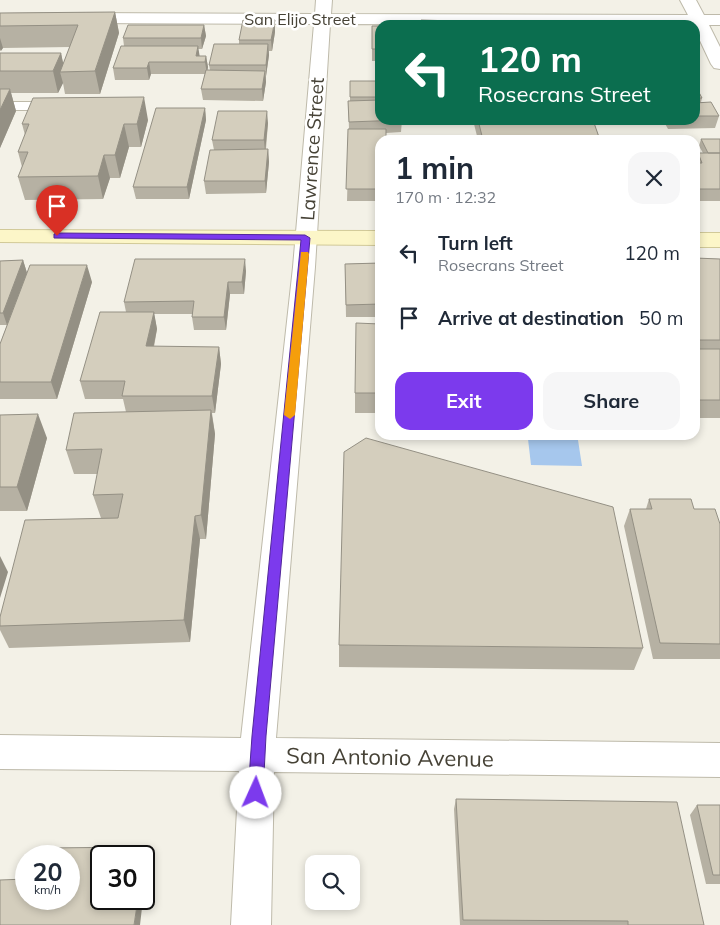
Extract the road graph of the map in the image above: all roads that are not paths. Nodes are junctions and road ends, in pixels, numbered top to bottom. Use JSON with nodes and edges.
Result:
{"nodes":[{"id":1,"x":688,"y":0,"type":"edge"},
{"id":2,"x":323,"y":9,"type":"edge"},
{"id":3,"x":68,"y":18,"type":"edge"},
{"id":4,"x":697,"y":20,"type":"junction"},
{"id":5,"x":720,"y":20,"type":"edge"},
{"id":6,"x":700,"y":26,"type":"edge"},
{"id":7,"x":720,"y":64,"type":"edge"},
{"id":8,"x":0,"y":106,"type":"edge"},
{"id":9,"x":70,"y":106,"type":"edge"},
{"id":10,"x":0,"y":236,"type":"edge"},
{"id":11,"x":305,"y":238,"type":"junction"},
{"id":12,"x":375,"y":238,"type":"edge"},
{"id":13,"x":700,"y":240,"type":"edge"},
{"id":14,"x":720,"y":240,"type":"edge"},
{"id":15,"x":0,"y":752,"type":"edge"},
{"id":16,"x":257,"y":756,"type":"junction"},
{"id":17,"x":720,"y":760,"type":"edge"},
{"id":18,"x":251,"y":925,"type":"edge"}],
"edges":[{"from":1,"to":4,"type":"street"},
{"from":2,"to":3,"type":"street","name":"San Elijo Street"},
{"from":2,"to":4,"type":"street","name":"San Elijo Street"},
{"from":2,"to":11,"type":"street","name":"Lawrence Street"},
{"from":4,"to":5,"type":"street","name":"San Elijo Street"},
{"from":6,"to":7,"type":"street"},
{"from":8,"to":9,"type":"lane"},
{"from":10,"to":11,"type":"street"},
{"from":11,"to":12,"type":"street"},
{"from":11,"to":16,"type":"street","name":"Lawrence Street"},
{"from":13,"to":14,"type":"street"},
{"from":15,"to":16,"type":"street","name":"San Antonio Avenue"},
{"from":16,"to":17,"type":"street","name":"San Antonio Avenue"},
{"from":16,"to":18,"type":"street","name":"Lawrence Street"}]}
